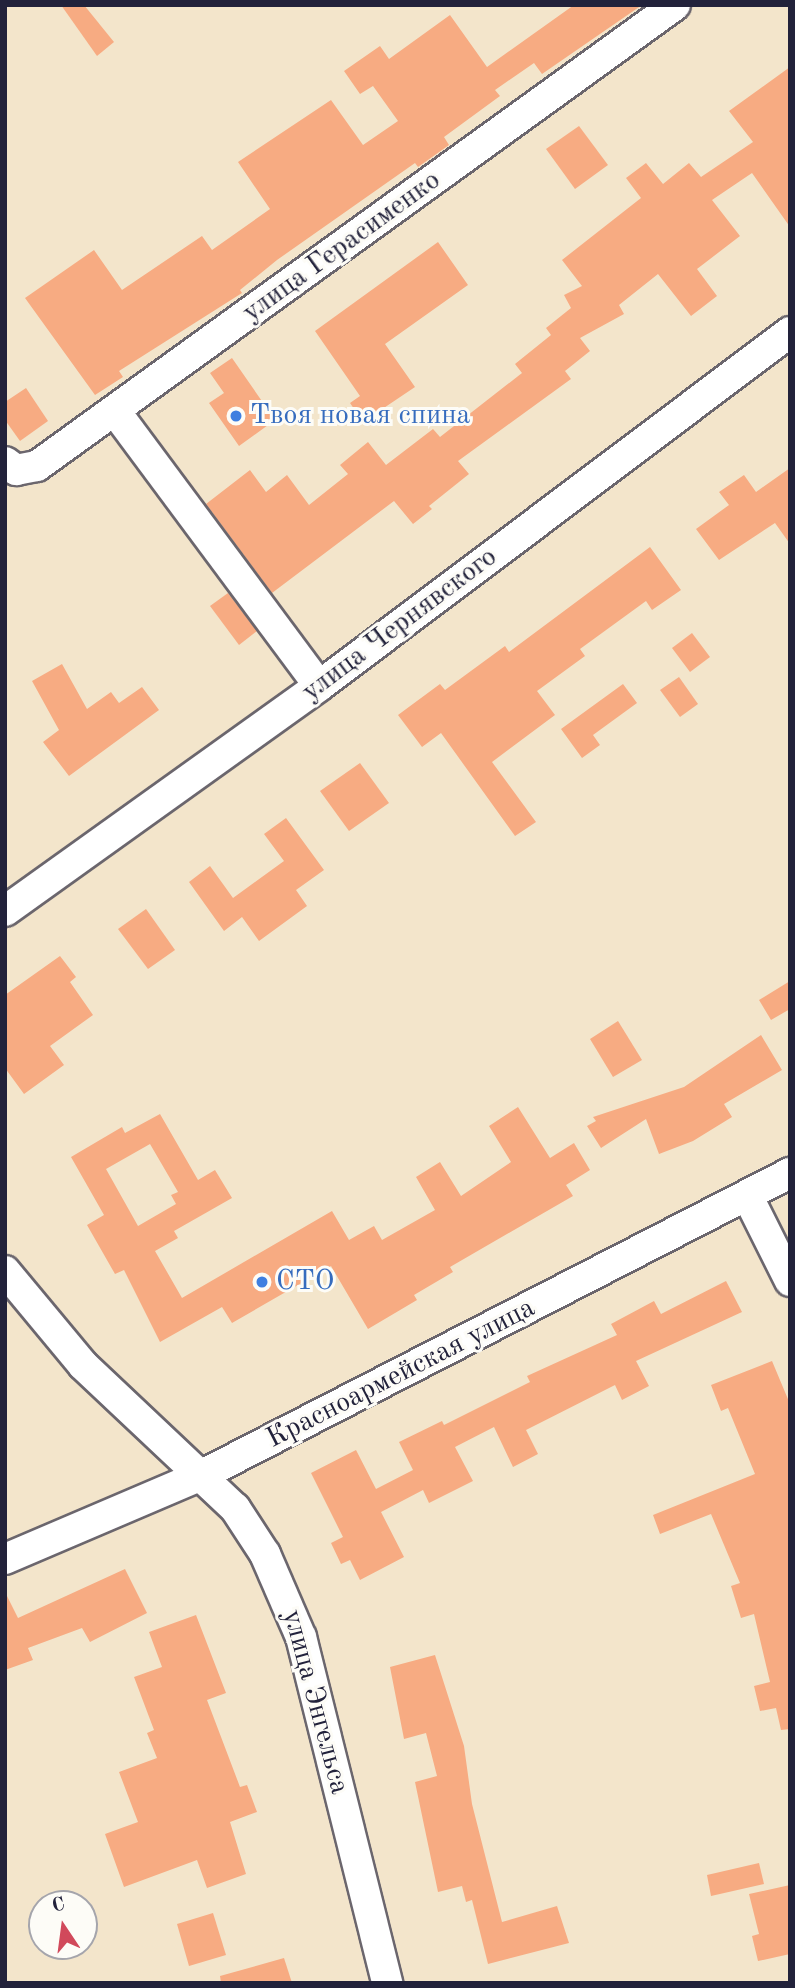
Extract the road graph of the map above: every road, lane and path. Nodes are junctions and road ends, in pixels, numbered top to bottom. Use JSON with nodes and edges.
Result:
{"nodes":[{"id":1,"x":675,"y":5,"type":"edge"},
{"id":2,"x":790,"y":332,"type":"edge"},
{"id":3,"x":115,"y":411,"type":"junction"},
{"id":4,"x":5,"y":463,"type":"edge"},
{"id":5,"x":319,"y":686,"type":"junction"},
{"id":6,"x":5,"y":911,"type":"edge"},
{"id":7,"x":790,"y":1173,"type":"edge"},
{"id":8,"x":748,"y":1197,"type":"junction"},
{"id":9,"x":5,"y":1271,"type":"edge"},
{"id":10,"x":790,"y":1281,"type":"edge"},
{"id":11,"x":202,"y":1475,"type":"junction"},
{"id":12,"x":5,"y":1559,"type":"edge"},
{"id":13,"x":387,"y":1983,"type":"edge"}],
"edges":[{"from":1,"to":3,"type":"street","name":"улица Герасименко"},
{"from":2,"to":5,"type":"street","name":"улица Чернявского"},
{"from":3,"to":4,"type":"street","name":"улица Герасименко"},
{"from":3,"to":5,"type":"street"},
{"from":5,"to":6,"type":"street","name":"улица Чернявского"},
{"from":7,"to":8,"type":"street","name":"Красноармейская улица"},
{"from":8,"to":10,"type":"street"},
{"from":8,"to":11,"type":"street","name":"Красноармейская улица"},
{"from":9,"to":11,"type":"street","name":"улица Энгельса"},
{"from":11,"to":12,"type":"street","name":"Красноармейская улица"},
{"from":11,"to":13,"type":"street","name":"улица Энгельса"}]}
